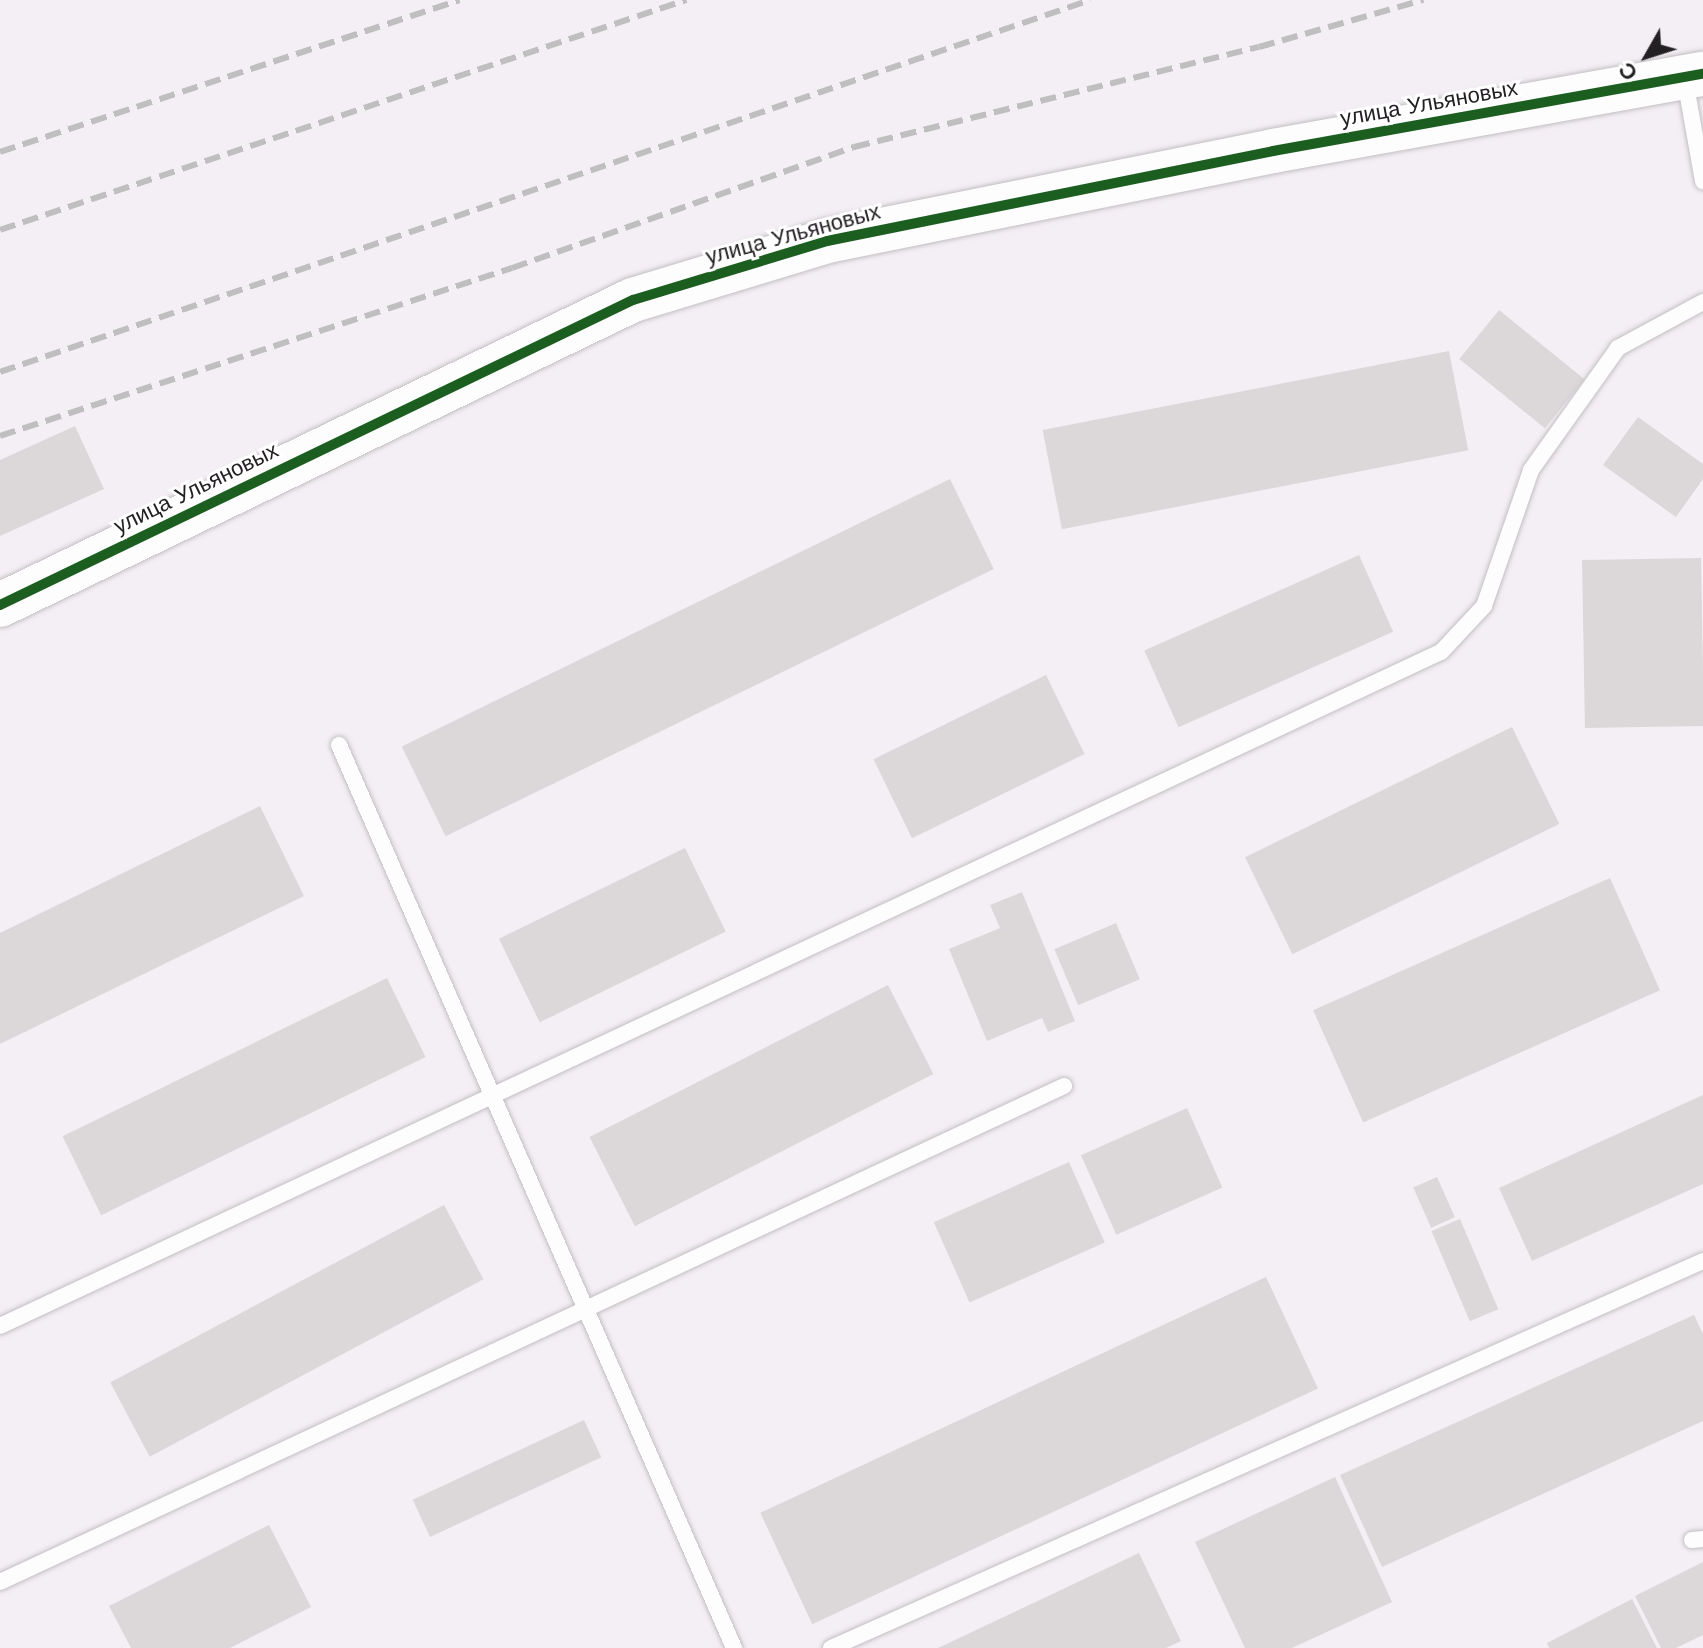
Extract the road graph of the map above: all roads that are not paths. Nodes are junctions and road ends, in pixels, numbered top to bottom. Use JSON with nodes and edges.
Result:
{"nodes":[{"id":1,"x":1694,"y":75,"type":"edge"},
{"id":2,"x":1703,"y":181,"type":"edge"},
{"id":3,"x":1703,"y":302,"type":"edge"},
{"id":4,"x":0,"y":605,"type":"edge"},
{"id":5,"x":339,"y":745,"type":"dead end"},
{"id":6,"x":1064,"y":1086,"type":"dead end"},
{"id":7,"x":490,"y":1097,"type":"junction"},
{"id":8,"x":1703,"y":1261,"type":"edge"},
{"id":9,"x":584,"y":1310,"type":"junction"},
{"id":10,"x":0,"y":1326,"type":"edge"},
{"id":11,"x":0,"y":1582,"type":"edge"},
{"id":12,"x":734,"y":1648,"type":"edge"},
{"id":13,"x":831,"y":1648,"type":"edge"}],
"edges":[{"from":1,"to":2,"type":"lane"},
{"from":1,"to":4,"type":"street","name":"улица Ульяновых"},
{"from":3,"to":7,"type":"lane"},
{"from":5,"to":7,"type":"lane"},
{"from":6,"to":9,"type":"lane"},
{"from":7,"to":9,"type":"lane"},
{"from":7,"to":10,"type":"lane"},
{"from":8,"to":13,"type":"lane"},
{"from":9,"to":11,"type":"lane"},
{"from":9,"to":12,"type":"lane"}]}
